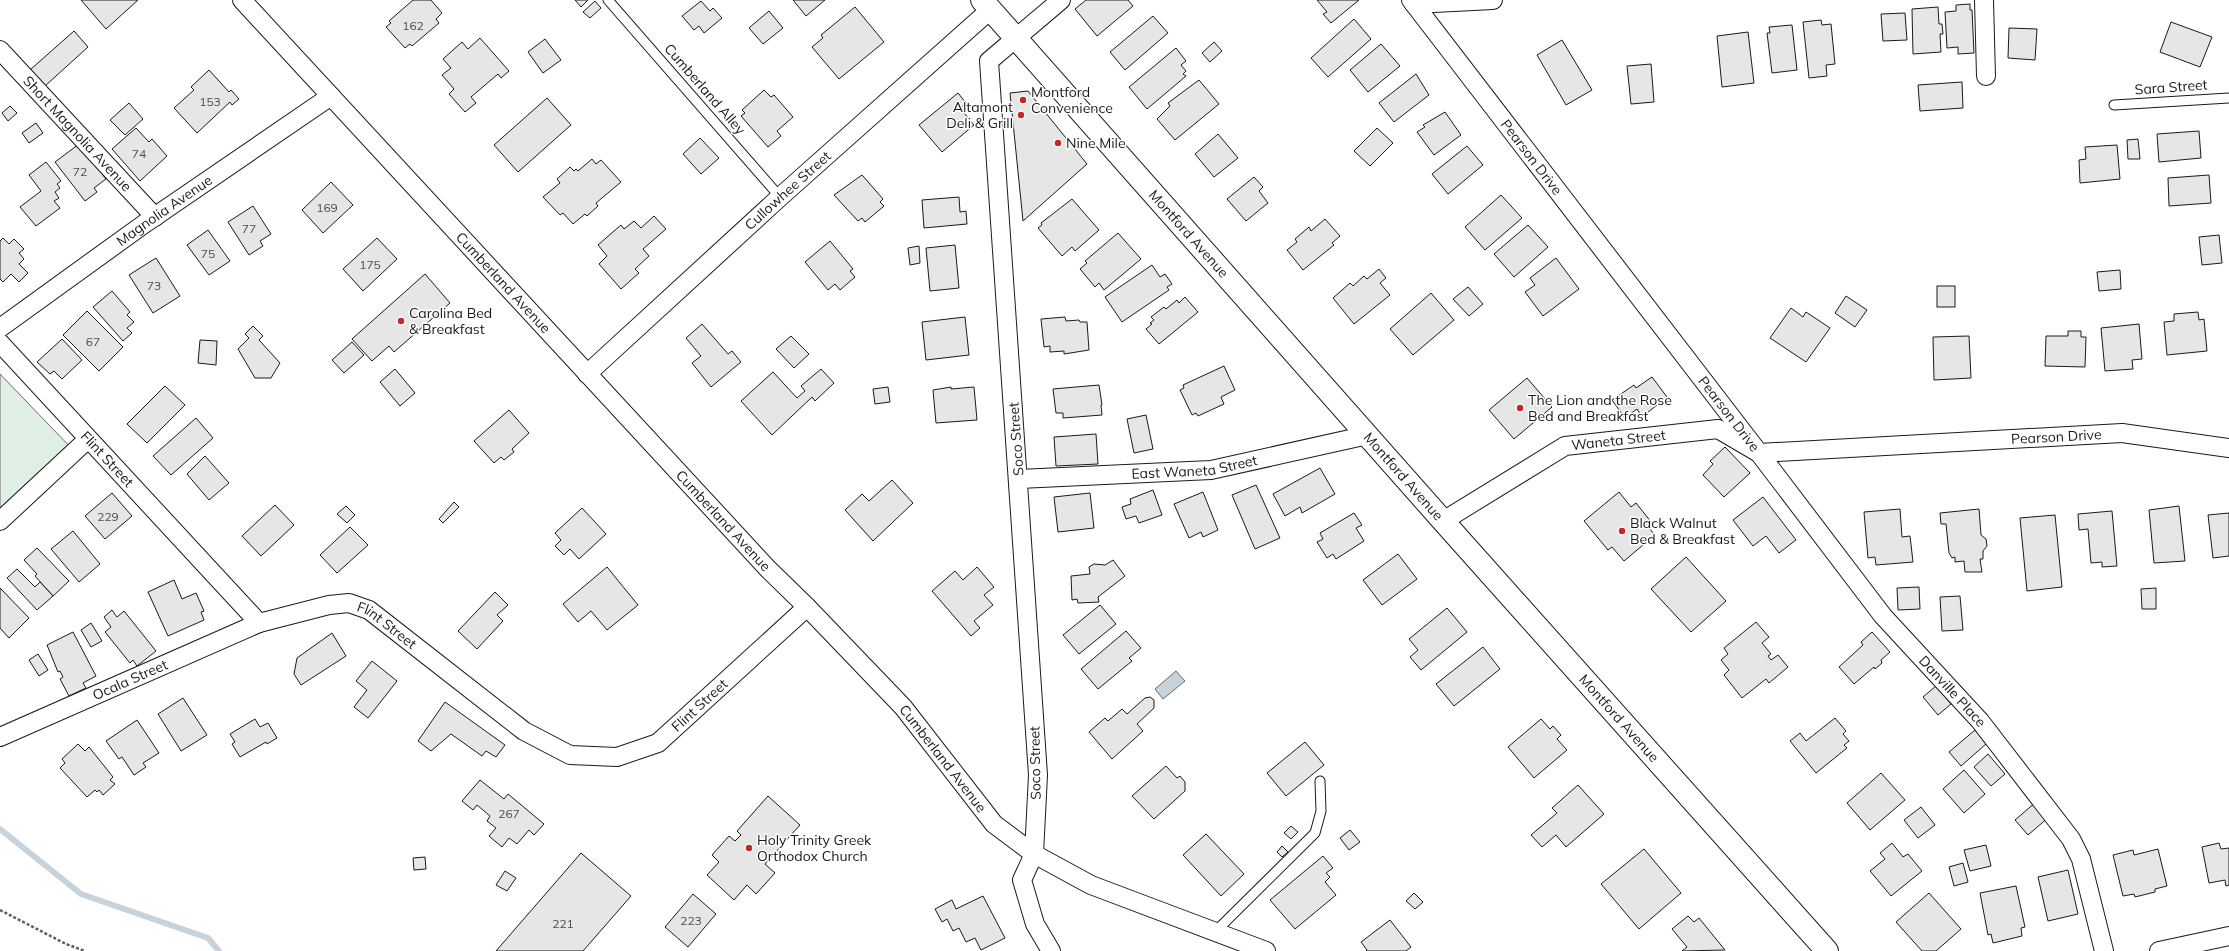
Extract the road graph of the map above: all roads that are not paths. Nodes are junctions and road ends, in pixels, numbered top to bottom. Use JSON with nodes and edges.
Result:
{"nodes":[{"id":1,"x":242,"y":0,"type":"edge"},
{"id":2,"x":608,"y":0,"type":"edge"},
{"id":3,"x":1061,"y":0,"type":"edge"},
{"id":4,"x":1493,"y":0,"type":"edge"},
{"id":5,"x":1984,"y":0,"type":"edge"},
{"id":6,"x":1413,"y":2,"type":"edge"},
{"id":7,"x":986,"y":5,"type":"edge"},
{"id":8,"x":1016,"y":38,"type":"junction"},
{"id":9,"x":0,"y":50,"type":"edge"},
{"id":10,"x":1986,"y":76,"type":"dead end"},
{"id":11,"x":331,"y":96,"type":"junction"},
{"id":12,"x":2229,"y":98,"type":"edge"},
{"id":13,"x":2114,"y":105,"type":"dead end"},
{"id":14,"x":780,"y":197,"type":"junction"},
{"id":15,"x":155,"y":217,"type":"junction"},
{"id":16,"x":0,"y":328,"type":"edge"},
{"id":17,"x":0,"y":343,"type":"edge"},
{"id":18,"x":587,"y":374,"type":"junction"},
{"id":19,"x":1368,"y":435,"type":"junction"},
{"id":20,"x":88,"y":439,"type":"junction"},
{"id":21,"x":2229,"y":448,"type":"edge"},
{"id":22,"x":1759,"y":454,"type":"junction"},
{"id":23,"x":1019,"y":479,"type":"junction"},
{"id":24,"x":0,"y":521,"type":"edge"},
{"id":25,"x":1443,"y":521,"type":"junction"},
{"id":26,"x":807,"y":606,"type":"junction"},
{"id":27,"x":259,"y":623,"type":"junction"},
{"id":28,"x":0,"y":737,"type":"edge"},
{"id":29,"x":1320,"y":781,"type":"dead end"},
{"id":30,"x":1034,"y":854,"type":"junction"},
{"id":31,"x":1215,"y":932,"type":"junction"},
{"id":32,"x":2229,"y":936,"type":"edge"},
{"id":33,"x":1051,"y":951,"type":"edge"},
{"id":34,"x":1266,"y":951,"type":"edge"},
{"id":35,"x":1827,"y":951,"type":"edge"},
{"id":36,"x":2104,"y":951,"type":"edge"},
{"id":37,"x":2159,"y":951,"type":"edge"}],
"edges":[{"from":1,"to":11,"type":"street","name":"Cumberland Avenue"},
{"from":2,"to":14,"type":"lane","name":"Cumberland Alley"},
{"from":3,"to":8,"type":"street"},
{"from":4,"to":6,"type":"street"},
{"from":5,"to":10,"type":"street"},
{"from":6,"to":22,"type":"street","name":"Pearson Drive"},
{"from":7,"to":8,"type":"street","name":"Montford Avenue"},
{"from":7,"to":14,"type":"street","name":"Cullowhee Street"},
{"from":8,"to":19,"type":"street","name":"Montford Avenue"},
{"from":8,"to":23,"type":"street","name":"Soco Street"},
{"from":9,"to":15,"type":"street","name":"Short Magnolia Avenue"},
{"from":11,"to":15,"type":"street","name":"Magnolia Avenue"},
{"from":11,"to":18,"type":"street","name":"Cumberland Avenue"},
{"from":12,"to":13,"type":"lane","name":"Sara Street"},
{"from":14,"to":18,"type":"street","name":"Cullowhee Street"},
{"from":15,"to":16,"type":"street","name":"Magnolia Avenue"},
{"from":17,"to":20,"type":"street","name":"Flint Street"},
{"from":18,"to":26,"type":"street","name":"Cumberland Avenue"},
{"from":19,"to":23,"type":"street","name":"East Waneta Street"},
{"from":19,"to":25,"type":"street","name":"Montford Avenue"},
{"from":20,"to":24,"type":"street"},
{"from":20,"to":27,"type":"street","name":"Flint Street"},
{"from":21,"to":22,"type":"street","name":"Pearson Drive"},
{"from":22,"to":25,"type":"street","name":"Waneta Street"},
{"from":22,"to":36,"type":"street","name":"Danville Place"},
{"from":23,"to":30,"type":"street","name":"Soco Street"},
{"from":25,"to":35,"type":"street","name":"Montford Avenue"},
{"from":26,"to":27,"type":"street","name":"Flint Street"},
{"from":26,"to":30,"type":"street","name":"Cumberland Avenue"},
{"from":27,"to":28,"type":"street","name":"Ocala Street"},
{"from":29,"to":31,"type":"lane"},
{"from":30,"to":31,"type":"street","name":"Cumberland Avenue"},
{"from":30,"to":33,"type":"street"},
{"from":31,"to":34,"type":"street","name":"Cumberland Avenue"},
{"from":32,"to":37,"type":"street"}]}
